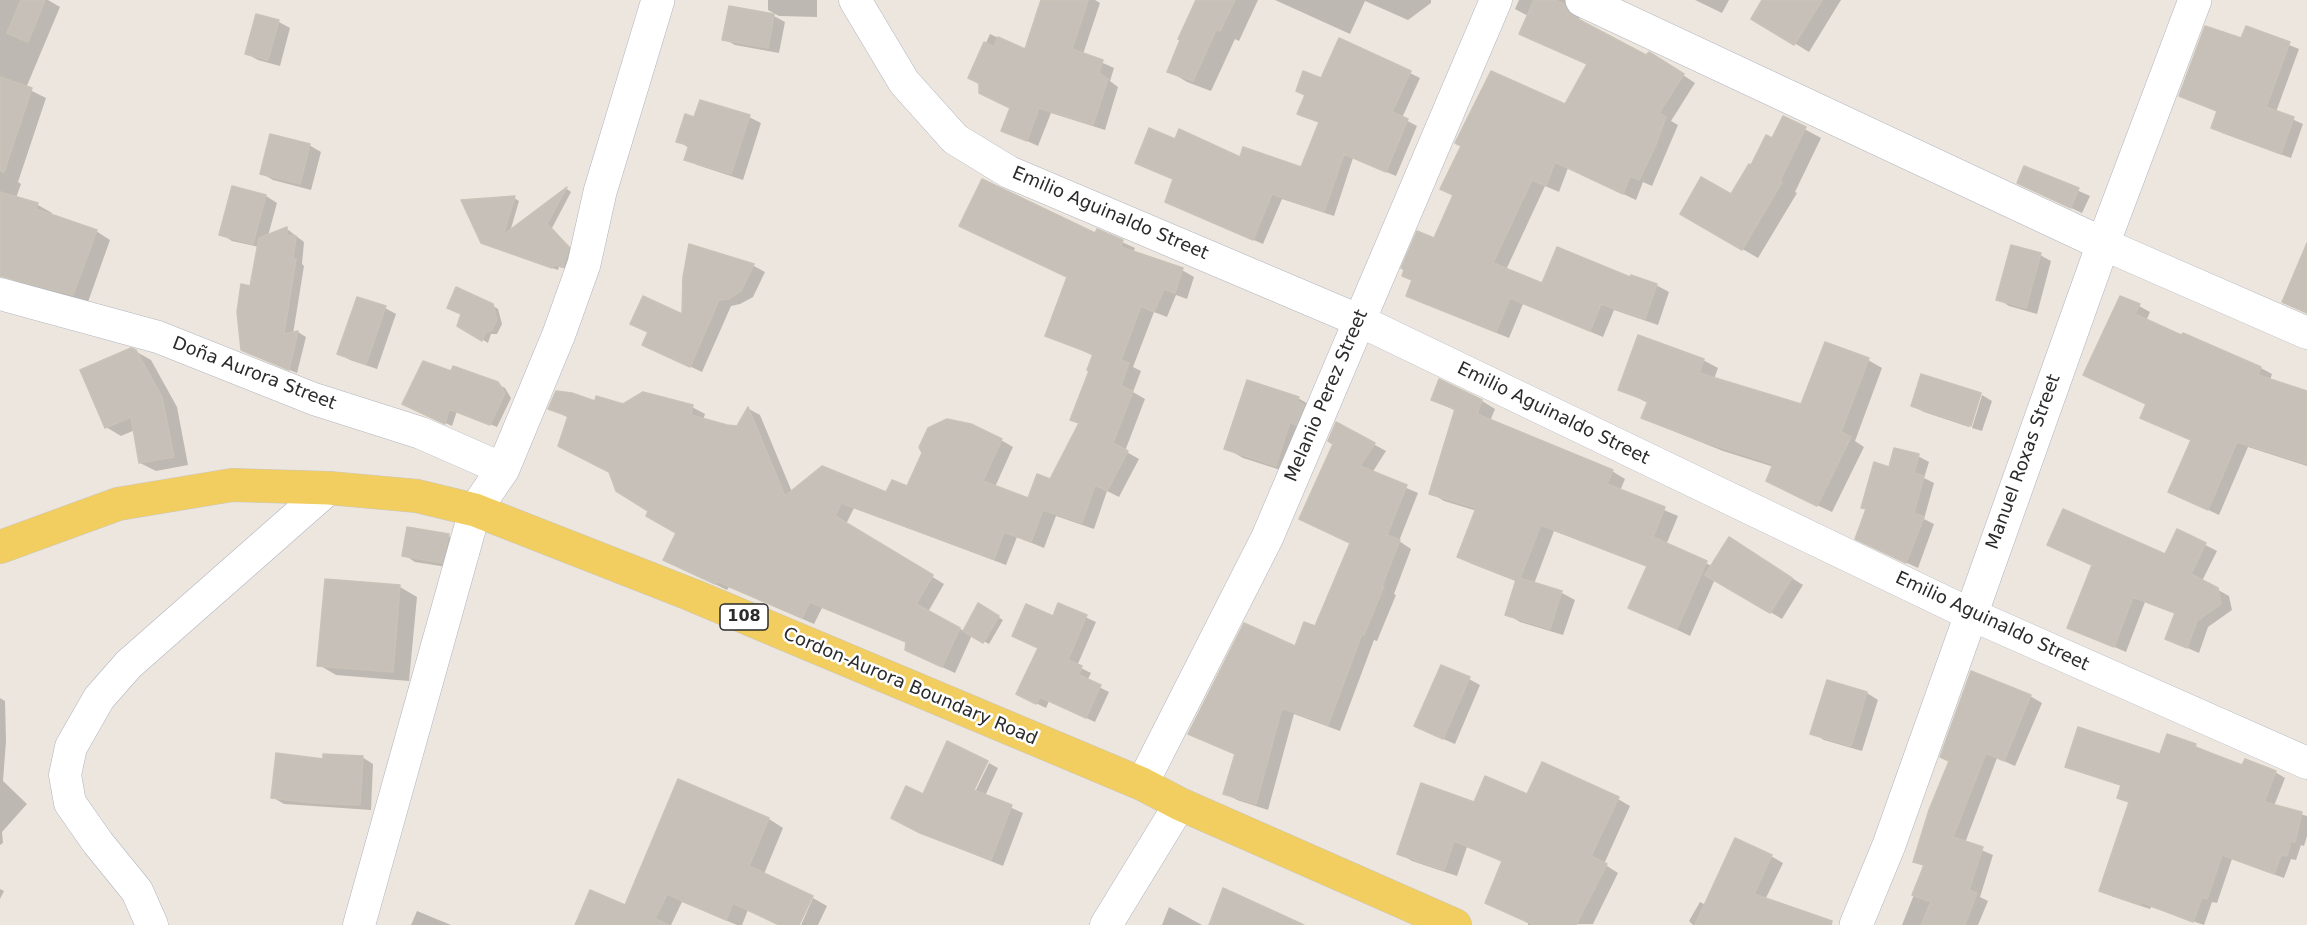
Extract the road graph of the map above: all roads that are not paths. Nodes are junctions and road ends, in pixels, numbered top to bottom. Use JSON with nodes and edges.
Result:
{"nodes":[{"id":1,"x":658,"y":0,"type":"edge"},
{"id":2,"x":855,"y":0,"type":"edge"},
{"id":3,"x":1496,"y":0,"type":"edge"},
{"id":4,"x":1582,"y":0,"type":"edge"},
{"id":5,"x":2195,"y":0,"type":"edge"},
{"id":6,"x":2103,"y":244,"type":"junction"},
{"id":7,"x":0,"y":294,"type":"edge"},
{"id":8,"x":1358,"y":320,"type":"junction"},
{"id":9,"x":2307,"y":333,"type":"edge"},
{"id":10,"x":503,"y":469,"type":"junction"},
{"id":11,"x":329,"y":488,"type":"junction"},
{"id":12,"x":475,"y":510,"type":"junction"},
{"id":13,"x":0,"y":547,"type":"edge"},
{"id":14,"x":1970,"y":614,"type":"junction"},
{"id":15,"x":2307,"y":763,"type":"edge"},
{"id":16,"x":1142,"y":784,"type":"junction"},
{"id":17,"x":1180,"y":804,"type":"junction"},
{"id":18,"x":152,"y":925,"type":"edge"},
{"id":19,"x":359,"y":925,"type":"edge"},
{"id":20,"x":1106,"y":925,"type":"edge"},
{"id":21,"x":1455,"y":925,"type":"edge"},
{"id":22,"x":1856,"y":925,"type":"edge"}],
"edges":[{"from":1,"to":10,"type":"street"},
{"from":2,"to":8,"type":"street","name":"Emilio Aguinaldo Street"},
{"from":3,"to":8,"type":"street","name":"Melanio Perez Street"},
{"from":4,"to":6,"type":"street"},
{"from":5,"to":6,"type":"street","name":"Manuel Roxas Street"},
{"from":6,"to":9,"type":"street"},
{"from":6,"to":14,"type":"street","name":"Manuel Roxas Street"},
{"from":7,"to":10,"type":"street","name":"Doña Aurora Street"},
{"from":8,"to":14,"type":"street","name":"Emilio Aguinaldo Street"},
{"from":8,"to":16,"type":"street","name":"Melanio Perez Street"},
{"from":10,"to":12,"type":"street"},
{"from":11,"to":12,"type":"main road","name":"Cordon-Aurora Boundary Road","number":"108"},
{"from":11,"to":13,"type":"main road","name":"Cordon-Aurora Boundary Road","number":"108"},
{"from":11,"to":18,"type":"street"},
{"from":12,"to":16,"type":"main road","name":"Cordon-Aurora Boundary Road","number":"108"},
{"from":12,"to":19,"type":"street"},
{"from":14,"to":15,"type":"street","name":"Emilio Aguinaldo Street"},
{"from":14,"to":22,"type":"street","name":"Manuel Roxas Street"},
{"from":16,"to":17,"type":"main road","name":"Cordon-Aurora Boundary Road","number":"108"},
{"from":17,"to":20,"type":"street"},
{"from":17,"to":21,"type":"main road","name":"Cordon-Aurora Boundary Road","number":"108"}]}
